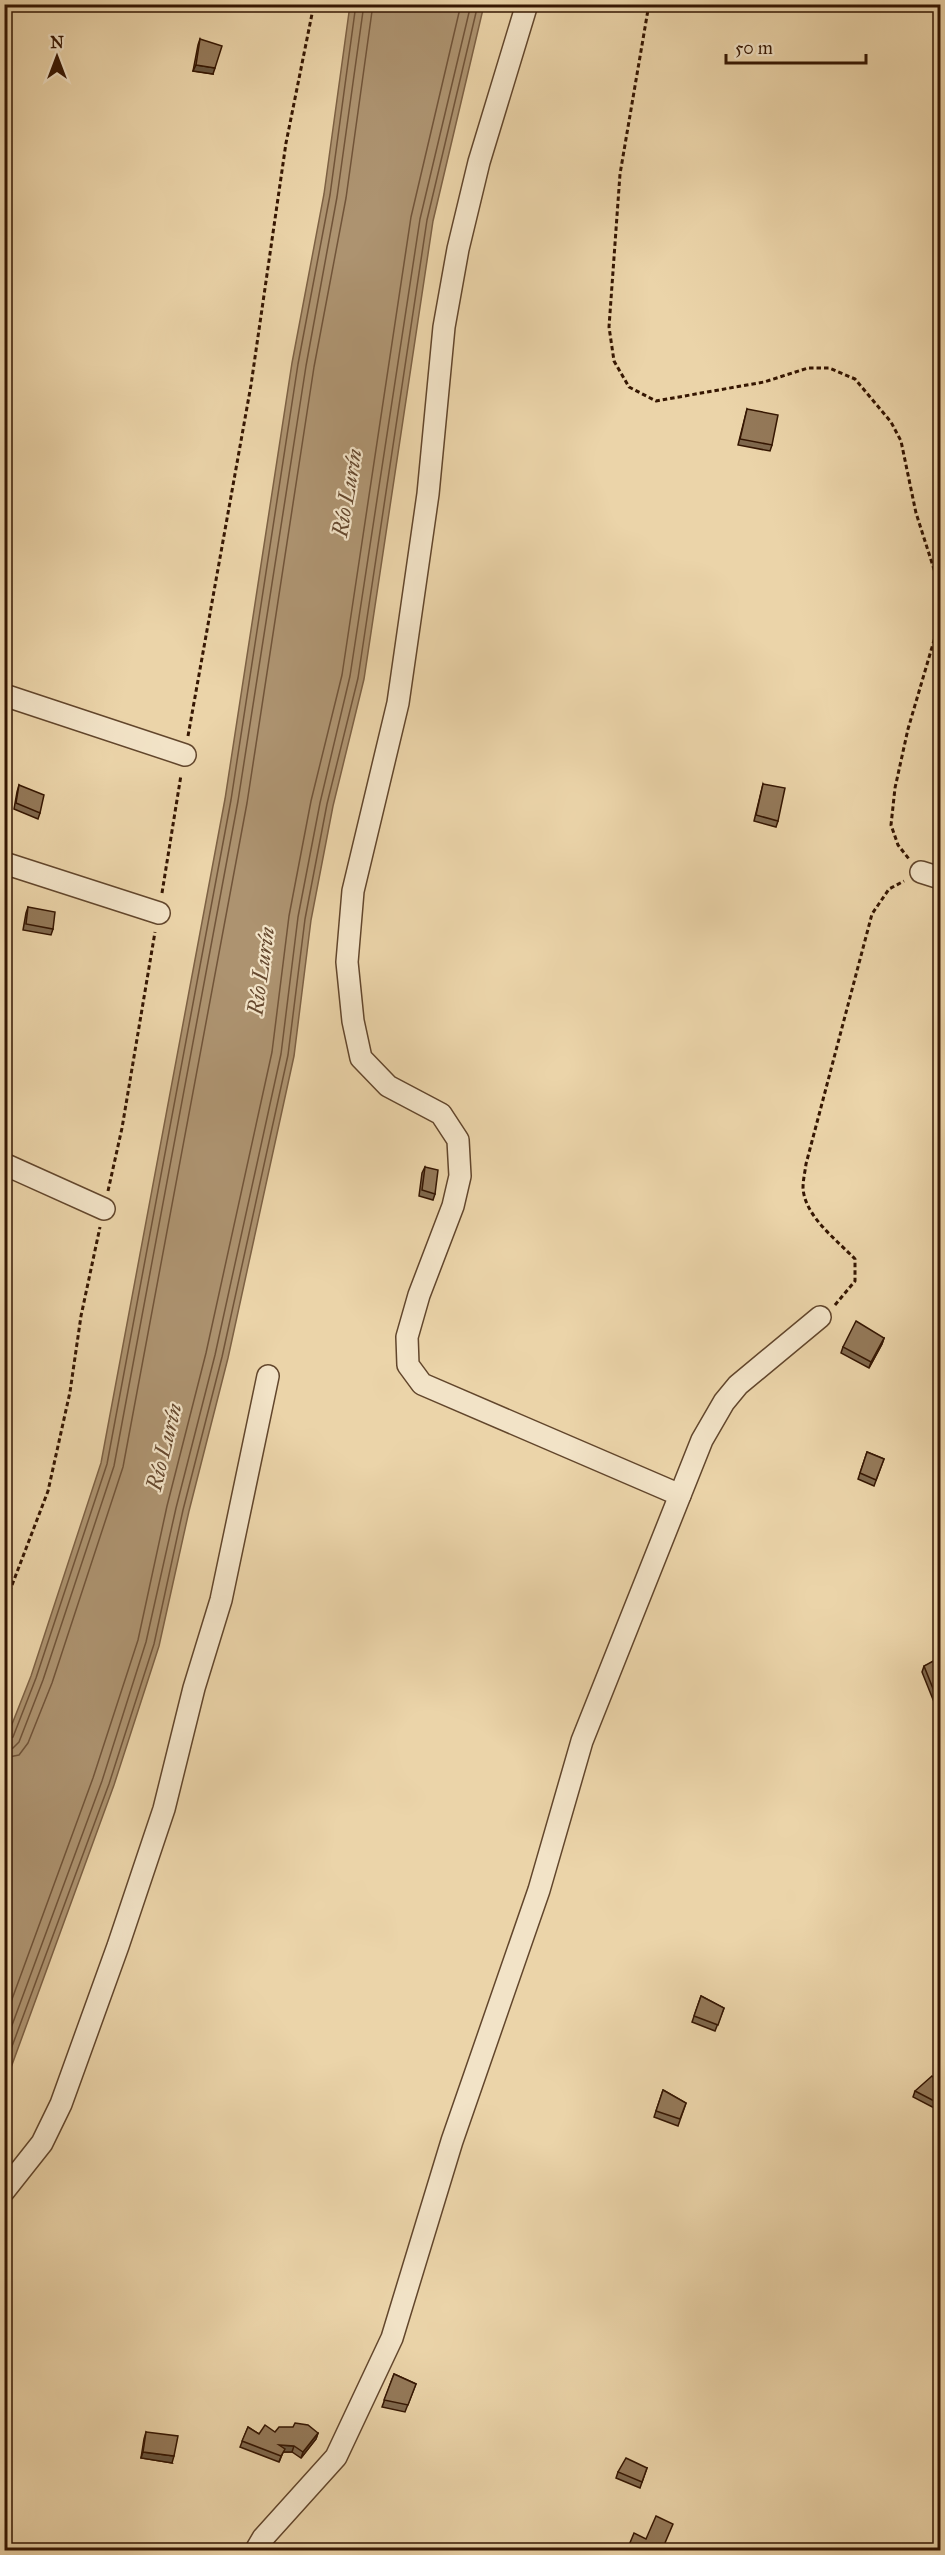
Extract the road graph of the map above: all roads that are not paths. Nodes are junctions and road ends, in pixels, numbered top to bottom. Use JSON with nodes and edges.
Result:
{"nodes":[{"id":1,"x":527,"y":4,"type":"edge"},
{"id":2,"x":4,"y":695,"type":"edge"},
{"id":3,"x":184,"y":755,"type":"road end"},
{"id":4,"x":4,"y":862,"type":"edge"},
{"id":5,"x":159,"y":913,"type":"road end"},
{"id":6,"x":4,"y":1164,"type":"edge"},
{"id":7,"x":104,"y":1209,"type":"road end"},
{"id":8,"x":820,"y":1317,"type":"road end"},
{"id":9,"x":268,"y":1376,"type":"dead end"},
{"id":10,"x":680,"y":1495,"type":"junction"},
{"id":11,"x":4,"y":2191,"type":"edge"},
{"id":12,"x":256,"y":2550,"type":"edge"}],
"edges":[{"from":1,"to":10,"type":"street"},
{"from":2,"to":3,"type":"street"},
{"from":4,"to":5,"type":"street"},
{"from":6,"to":7,"type":"street"},
{"from":8,"to":10,"type":"street"},
{"from":9,"to":11,"type":"street"},
{"from":10,"to":12,"type":"street"}]}
